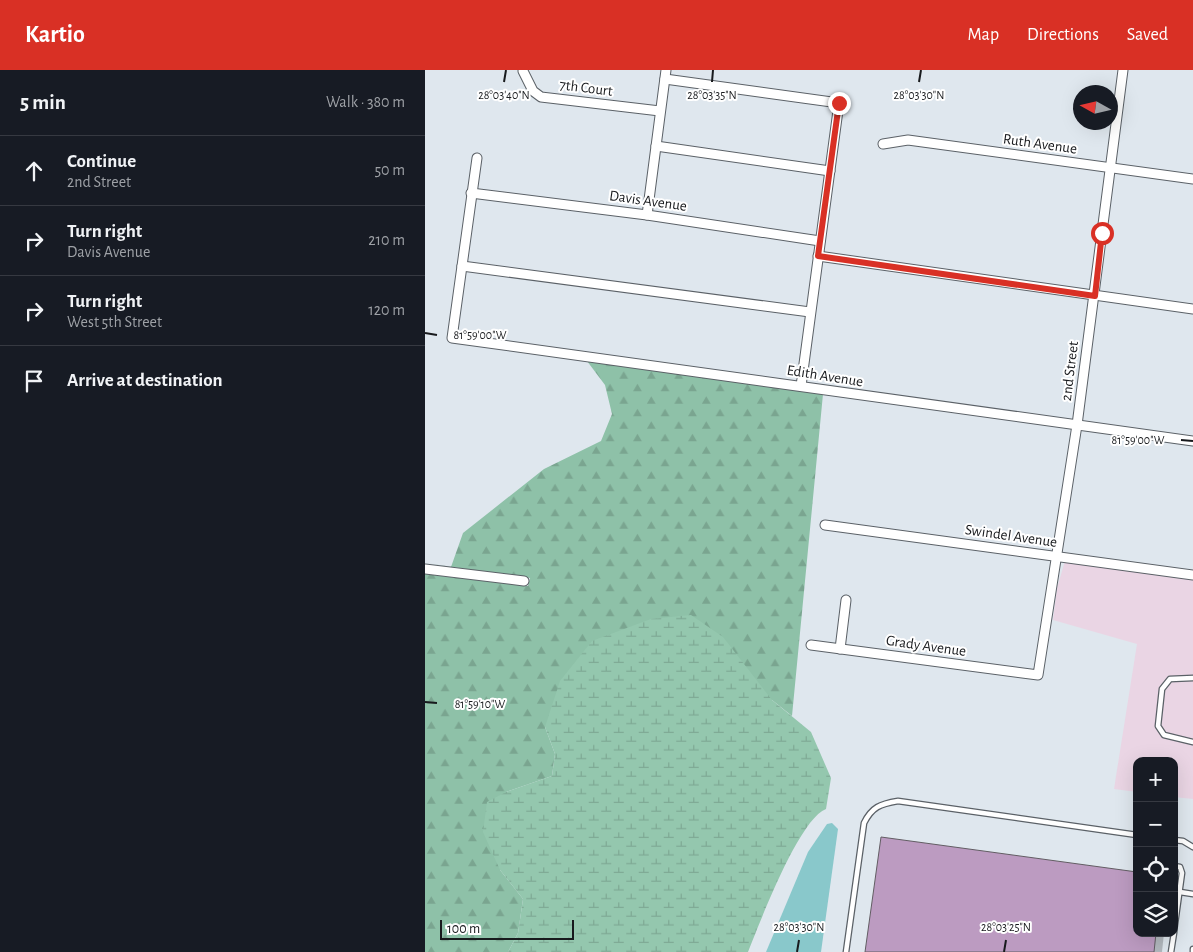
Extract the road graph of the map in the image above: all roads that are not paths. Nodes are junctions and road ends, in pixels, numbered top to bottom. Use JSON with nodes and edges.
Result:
{"nodes":[{"id":1,"x":1123,"y":70,"type":"edge"},
{"id":2,"x":523,"y":71,"type":"edge"},
{"id":3,"x":666,"y":74,"type":"edge"},
{"id":4,"x":661,"y":111,"type":"junction"},
{"id":5,"x":883,"y":144,"type":"dead end"},
{"id":6,"x":655,"y":146,"type":"junction"},
{"id":7,"x":477,"y":158,"type":"dead end"},
{"id":8,"x":1110,"y":167,"type":"junction"},
{"id":9,"x":830,"y":170,"type":"junction"},
{"id":10,"x":1193,"y":179,"type":"edge"},
{"id":11,"x":471,"y":192,"type":"junction"},
{"id":12,"x":647,"y":214,"type":"junction"},
{"id":13,"x":820,"y":241,"type":"junction"},
{"id":14,"x":818,"y":256,"type":"junction"},
{"id":15,"x":462,"y":266,"type":"junction"},
{"id":16,"x":1095,"y":296,"type":"junction"},
{"id":17,"x":1193,"y":309,"type":"edge"},
{"id":18,"x":810,"y":312,"type":"junction"},
{"id":19,"x":801,"y":386,"type":"junction"},
{"id":20,"x":1077,"y":425,"type":"junction"},
{"id":21,"x":1193,"y":441,"type":"edge"},
{"id":22,"x":825,"y":525,"type":"dead end"},
{"id":23,"x":1057,"y":556,"type":"junction"},
{"id":24,"x":425,"y":569,"type":"edge"},
{"id":25,"x":1193,"y":575,"type":"edge"},
{"id":26,"x":524,"y":581,"type":"dead end"},
{"id":27,"x":846,"y":600,"type":"dead end"},
{"id":28,"x":811,"y":645,"type":"dead end"},
{"id":29,"x":839,"y":649,"type":"junction"},
{"id":30,"x":1038,"y":675,"type":"joint"},
{"id":31,"x":1193,"y":678,"type":"edge"},
{"id":32,"x":1193,"y":742,"type":"edge"},
{"id":33,"x":1133,"y":834,"type":"edge"},
{"id":34,"x":1178,"y":841,"type":"edge"},
{"id":35,"x":1193,"y":847,"type":"edge"},
{"id":36,"x":1178,"y":867,"type":"edge"},
{"id":37,"x":1180,"y":892,"type":"junction"},
{"id":38,"x":1193,"y":894,"type":"edge"},
{"id":39,"x":1178,"y":905,"type":"edge"},
{"id":40,"x":1173,"y":937,"type":"edge"},
{"id":41,"x":846,"y":952,"type":"edge"},
{"id":42,"x":1171,"y":952,"type":"edge"}],
"edges":[{"from":1,"to":8,"type":"street","name":"2nd Street"},
{"from":2,"to":4,"type":"street","name":"7th Court"},
{"from":3,"to":4,"type":"street"},
{"from":3,"to":9,"type":"street"},
{"from":4,"to":6,"type":"street"},
{"from":5,"to":8,"type":"street","name":"Ruth Avenue"},
{"from":6,"to":9,"type":"street"},
{"from":6,"to":12,"type":"street"},
{"from":7,"to":11,"type":"street"},
{"from":8,"to":10,"type":"street","name":"Ruth Avenue"},
{"from":8,"to":16,"type":"street","name":"2nd Street"},
{"from":9,"to":13,"type":"street"},
{"from":11,"to":12,"type":"street","name":"Davis Avenue"},
{"from":11,"to":15,"type":"street"},
{"from":12,"to":13,"type":"street","name":"Davis Avenue"},
{"from":13,"to":14,"type":"street"},
{"from":14,"to":16,"type":"street"},
{"from":14,"to":18,"type":"street"},
{"from":15,"to":18,"type":"street"},
{"from":15,"to":19,"type":"street","name":"Edith Avenue"},
{"from":16,"to":17,"type":"street"},
{"from":16,"to":20,"type":"street","name":"2nd Street"},
{"from":18,"to":19,"type":"street"},
{"from":19,"to":20,"type":"street","name":"Edith Avenue"},
{"from":20,"to":21,"type":"street","name":"Edith Avenue"},
{"from":20,"to":23,"type":"street","name":"2nd Street"},
{"from":22,"to":23,"type":"street","name":"Swindel Avenue"},
{"from":23,"to":25,"type":"street","name":"Swindel Avenue"},
{"from":23,"to":30,"type":"street","name":"2nd Street"},
{"from":24,"to":26,"type":"street"},
{"from":27,"to":29,"type":"street"},
{"from":28,"to":29,"type":"street","name":"Grady Avenue"},
{"from":29,"to":30,"type":"street","name":"Grady Avenue"},
{"from":31,"to":32,"type":"lane"},
{"from":33,"to":41,"type":"lane"},
{"from":34,"to":35,"type":"lane"},
{"from":36,"to":37,"type":"lane"},
{"from":37,"to":38,"type":"lane"},
{"from":37,"to":39,"type":"lane"},
{"from":40,"to":42,"type":"lane"}]}
